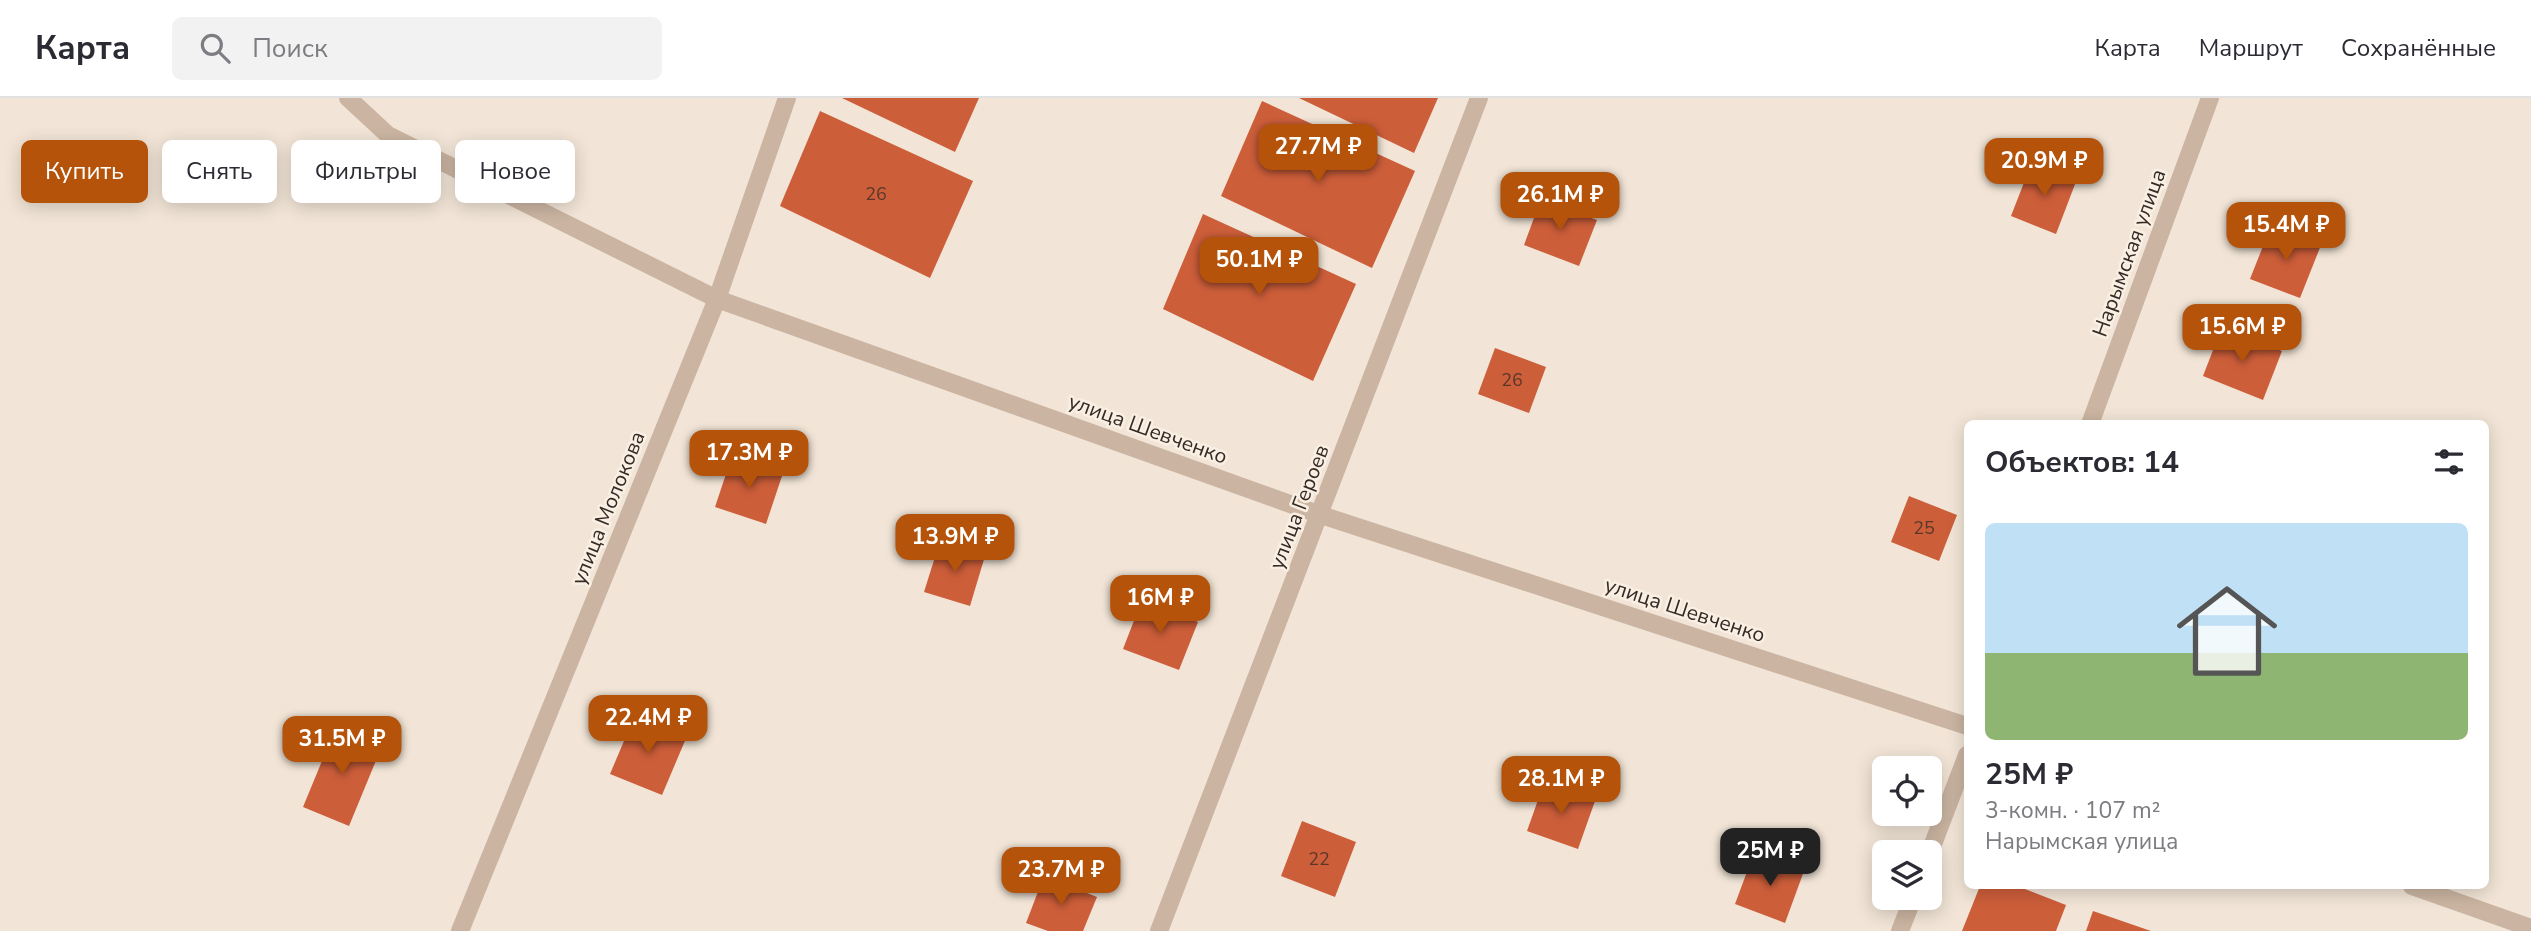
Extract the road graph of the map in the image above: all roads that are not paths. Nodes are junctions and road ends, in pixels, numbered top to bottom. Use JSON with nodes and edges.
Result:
{"nodes":[{"id":1,"x":348,"y":98,"type":"edge"},
{"id":2,"x":787,"y":98,"type":"edge"},
{"id":3,"x":1479,"y":98,"type":"edge"},
{"id":4,"x":2210,"y":98,"type":"edge"},
{"id":5,"x":718,"y":299,"type":"junction"},
{"id":6,"x":2091,"y":420,"type":"edge"},
{"id":7,"x":1321,"y":515,"type":"junction"},
{"id":8,"x":1964,"y":725,"type":"edge"},
{"id":9,"x":1964,"y":763,"type":"edge"},
{"id":10,"x":1935,"y":840,"type":"edge"},
{"id":11,"x":2420,"y":889,"type":"edge"},
{"id":12,"x":1908,"y":910,"type":"edge"},
{"id":13,"x":2531,"y":928,"type":"edge"},
{"id":14,"x":460,"y":931,"type":"edge"},
{"id":15,"x":1159,"y":931,"type":"edge"},
{"id":16,"x":1900,"y":931,"type":"edge"}],
"edges":[{"from":1,"to":5,"type":"street","name":"улица Шевченко"},
{"from":2,"to":5,"type":"street","name":"улица Молокова"},
{"from":3,"to":7,"type":"street","name":"улица Героев"},
{"from":4,"to":6,"type":"street","name":"Нарымская улица"},
{"from":5,"to":7,"type":"street","name":"улица Шевченко"},
{"from":5,"to":14,"type":"street","name":"улица Молокова"},
{"from":7,"to":8,"type":"street","name":"улица Шевченко"},
{"from":7,"to":15,"type":"street","name":"улица Героев"},
{"from":9,"to":10,"type":"street"},
{"from":11,"to":13,"type":"street"},
{"from":12,"to":16,"type":"street"}]}
